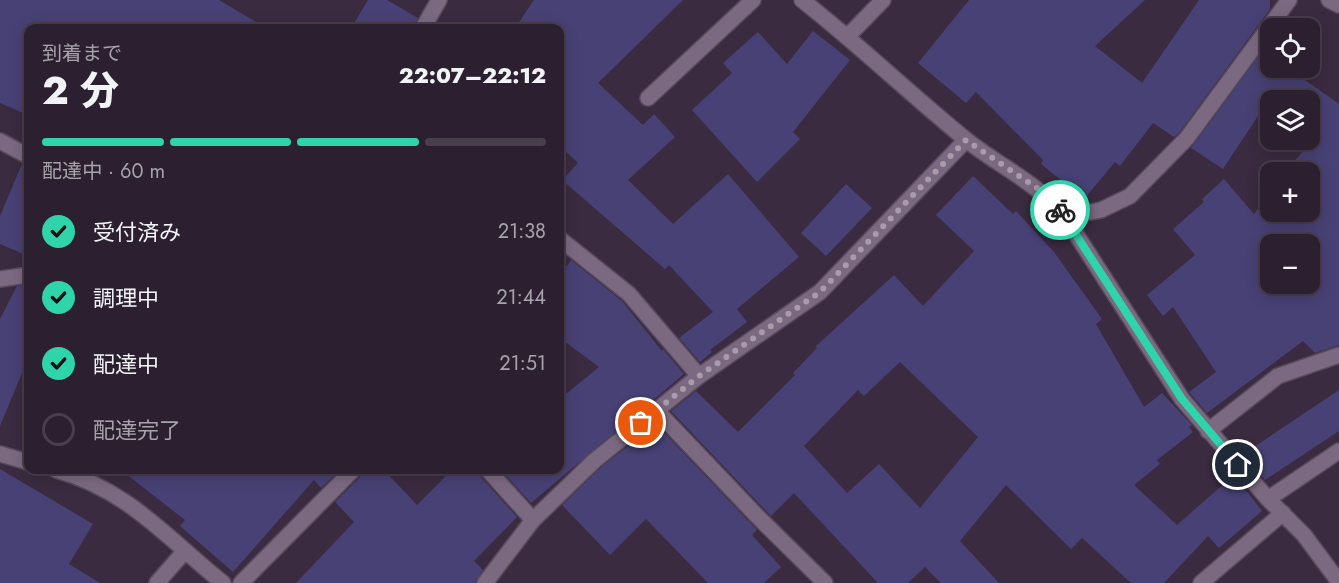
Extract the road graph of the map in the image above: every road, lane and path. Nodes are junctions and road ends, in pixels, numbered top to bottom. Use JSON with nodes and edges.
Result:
{"nodes":[{"id":1,"x":439,"y":0,"type":"edge"},
{"id":2,"x":753,"y":0,"type":"edge"},
{"id":3,"x":802,"y":0,"type":"edge"},
{"id":4,"x":883,"y":0,"type":"edge"},
{"id":5,"x":1289,"y":0,"type":"edge"},
{"id":6,"x":1329,"y":0,"type":"edge"},
{"id":7,"x":1339,"y":5,"type":"edge"},
{"id":8,"x":425,"y":24,"type":"edge"},
{"id":9,"x":848,"y":36,"type":"junction"},
{"id":10,"x":648,"y":98,"type":"dead end"},
{"id":11,"x":966,"y":140,"type":"junction"},
{"id":12,"x":0,"y":141,"type":"edge"},
{"id":13,"x":24,"y":154,"type":"edge"},
{"id":14,"x":1065,"y":216,"type":"junction"},
{"id":15,"x":564,"y":242,"type":"edge"},
{"id":16,"x":24,"y":276,"type":"edge"},
{"id":17,"x":0,"y":279,"type":"edge"},
{"id":18,"x":1339,"y":355,"type":"edge"},
{"id":19,"x":699,"y":376,"type":"junction"},
{"id":20,"x":656,"y":410,"type":"junction"},
{"id":21,"x":1208,"y":431,"type":"junction"},
{"id":22,"x":1339,"y":451,"type":"edge"},
{"id":23,"x":0,"y":454,"type":"edge"},
{"id":24,"x":24,"y":461,"type":"edge"},
{"id":25,"x":74,"y":474,"type":"edge"},
{"id":26,"x":349,"y":474,"type":"edge"},
{"id":27,"x":492,"y":474,"type":"edge"},
{"id":28,"x":1268,"y":499,"type":"junction"},
{"id":29,"x":1283,"y":513,"type":"junction"},
{"id":30,"x":533,"y":520,"type":"junction"},
{"id":31,"x":184,"y":552,"type":"junction"},
{"id":32,"x":1339,"y":582,"type":"edge"},
{"id":33,"x":158,"y":583,"type":"edge"},
{"id":34,"x":223,"y":583,"type":"edge"},
{"id":35,"x":241,"y":583,"type":"edge"},
{"id":36,"x":485,"y":583,"type":"edge"},
{"id":37,"x":825,"y":583,"type":"edge"},
{"id":38,"x":1202,"y":583,"type":"edge"}],
"edges":[{"from":1,"to":8,"type":"street"},
{"from":2,"to":10,"type":"street"},
{"from":3,"to":9,"type":"street"},
{"from":4,"to":9,"type":"street"},
{"from":5,"to":14,"type":"street"},
{"from":6,"to":7,"type":"street"},
{"from":9,"to":11,"type":"street"},
{"from":11,"to":14,"type":"street"},
{"from":11,"to":19,"type":"street"},
{"from":12,"to":13,"type":"street"},
{"from":14,"to":21,"type":"street"},
{"from":15,"to":19,"type":"street"},
{"from":16,"to":17,"type":"street"},
{"from":18,"to":21,"type":"street"},
{"from":19,"to":20,"type":"street"},
{"from":20,"to":30,"type":"street"},
{"from":20,"to":37,"type":"street"},
{"from":21,"to":28,"type":"street"},
{"from":22,"to":28,"type":"street"},
{"from":23,"to":24,"type":"street"},
{"from":25,"to":31,"type":"street"},
{"from":26,"to":35,"type":"street"},
{"from":27,"to":30,"type":"street"},
{"from":28,"to":29,"type":"street"},
{"from":29,"to":32,"type":"street"},
{"from":29,"to":38,"type":"street"},
{"from":30,"to":36,"type":"street"},
{"from":31,"to":33,"type":"street"},
{"from":31,"to":34,"type":"street"}]}
